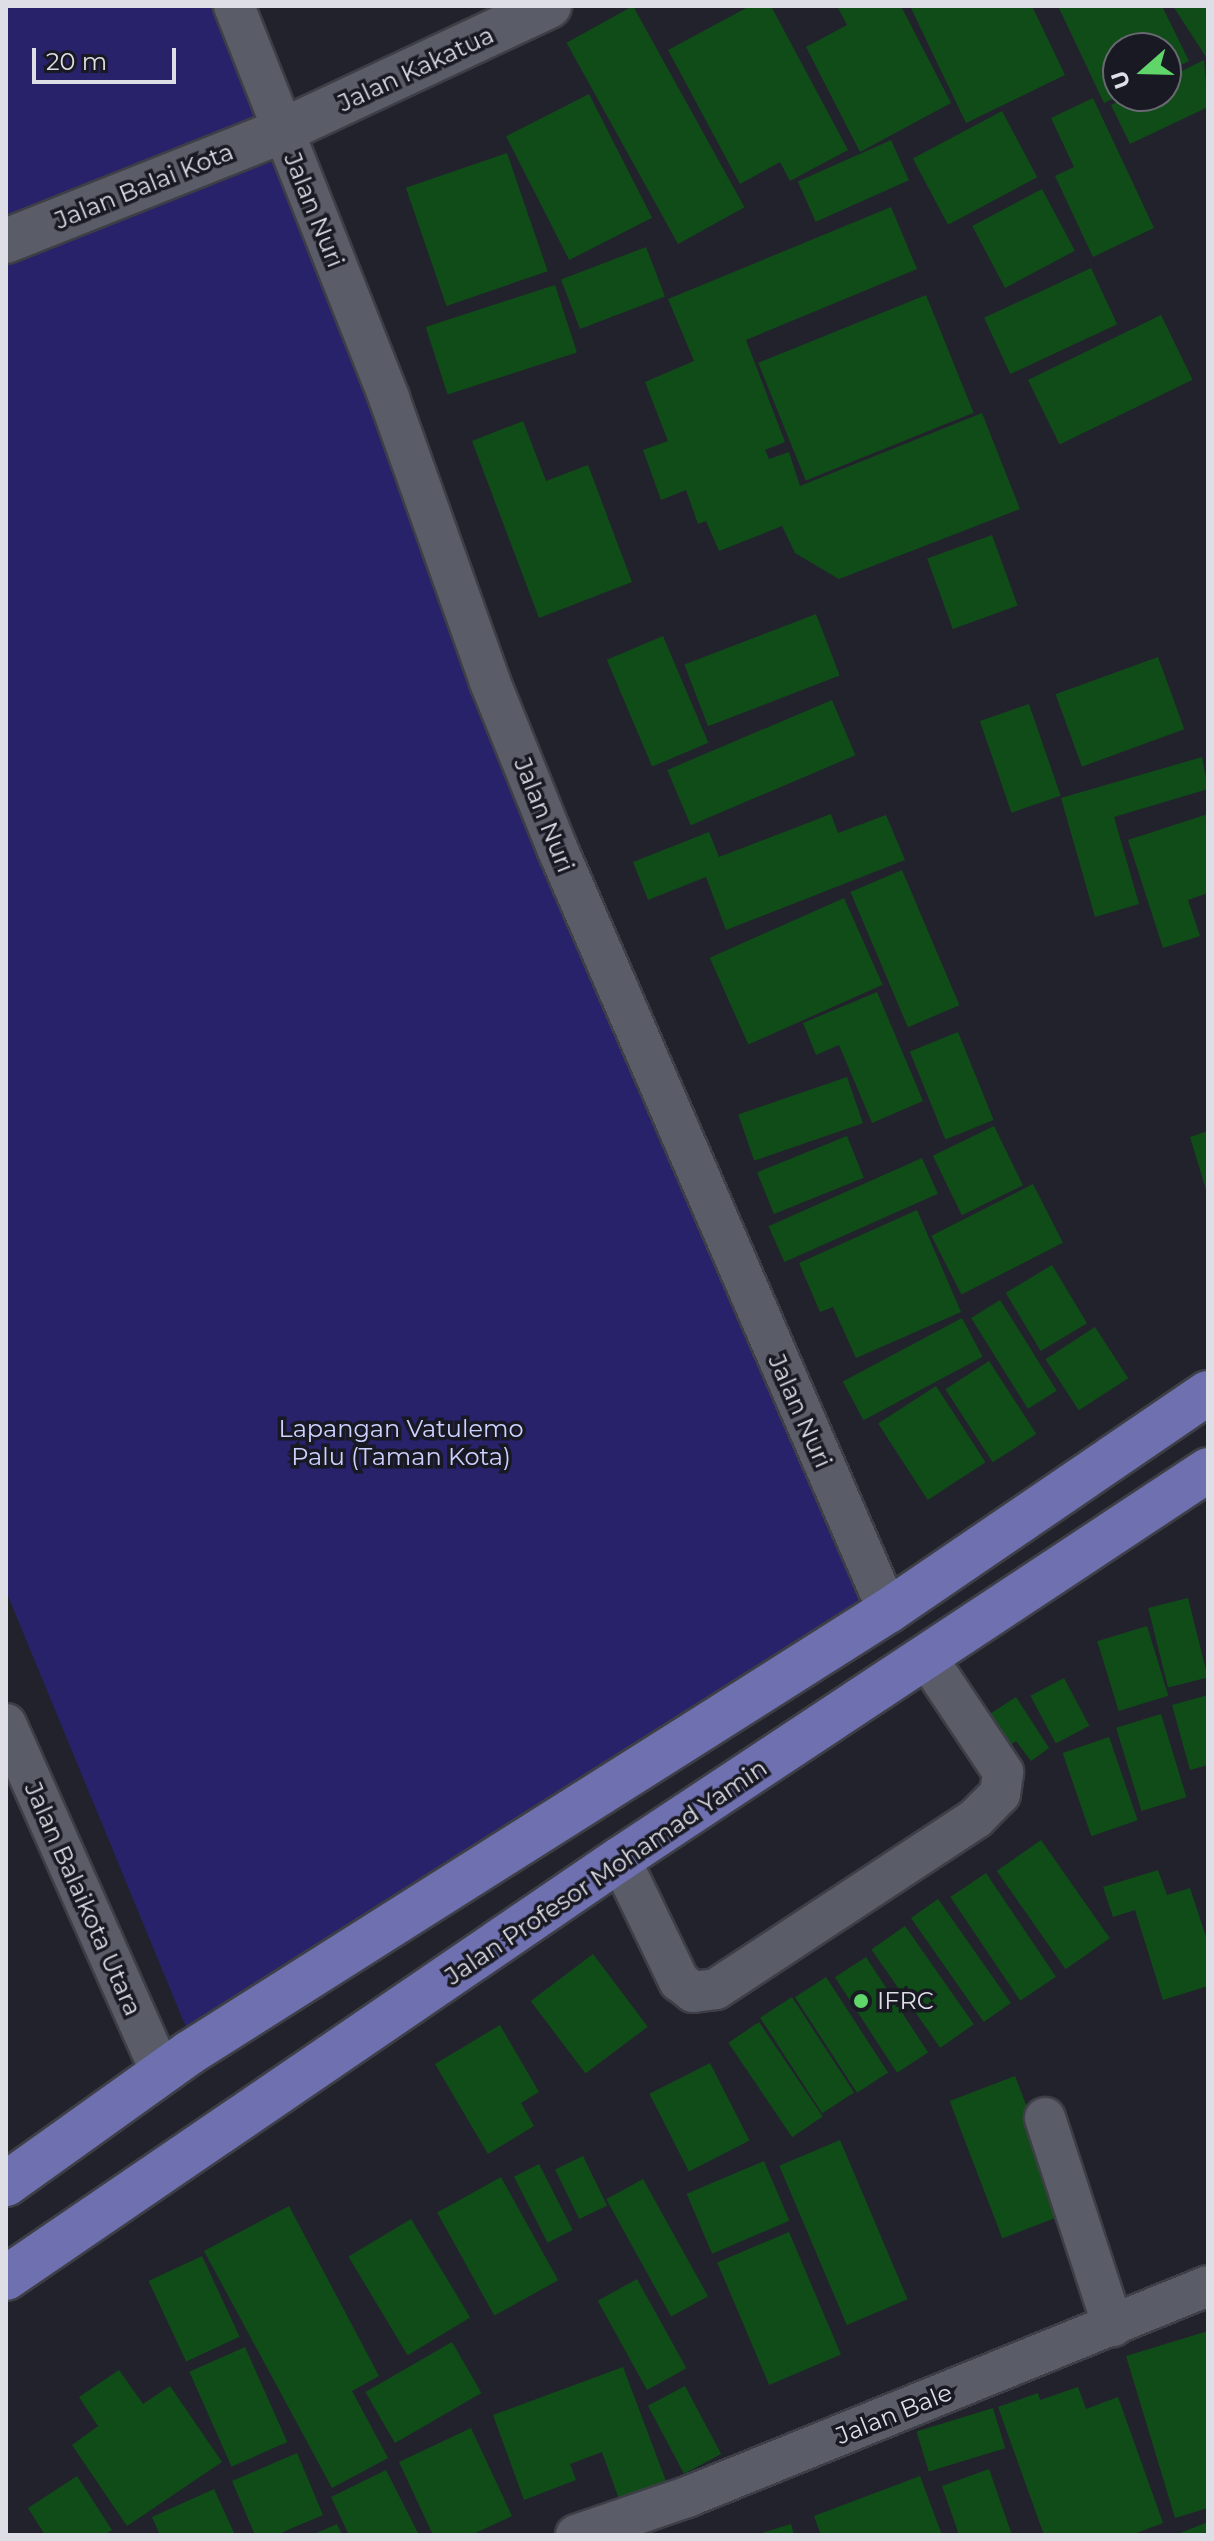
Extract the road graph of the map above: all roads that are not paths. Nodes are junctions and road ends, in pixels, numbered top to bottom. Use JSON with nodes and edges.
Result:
{"nodes":[{"id":1,"x":234,"y":6,"type":"edge"},
{"id":2,"x":549,"y":6,"type":"edge"},
{"id":3,"x":282,"y":131,"type":"junction"},
{"id":4,"x":6,"y":241,"type":"edge"},
{"id":5,"x":1208,"y":1393,"type":"edge"},
{"id":6,"x":1208,"y":1470,"type":"edge"},
{"id":7,"x":888,"y":1611,"type":"junction"},
{"id":8,"x":927,"y":1658,"type":"junction"},
{"id":9,"x":6,"y":1724,"type":"edge"},
{"id":10,"x":658,"y":1756,"type":"junction"},
{"id":11,"x":694,"y":1814,"type":"junction"},
{"id":12,"x":620,"y":1859,"type":"junction"},
{"id":13,"x":162,"y":2074,"type":"junction"},
{"id":14,"x":1045,"y":2118,"type":"dead end"},
{"id":15,"x":6,"y":2184,"type":"edge"},
{"id":16,"x":6,"y":2278,"type":"edge"},
{"id":17,"x":1208,"y":2286,"type":"edge"},
{"id":18,"x":1113,"y":2326,"type":"junction"},
{"id":19,"x":576,"y":2535,"type":"edge"}],
"edges":[{"from":1,"to":3,"type":"street","name":"Jalan Nuri"},
{"from":2,"to":3,"type":"street","name":"Jalan Kakatua"},
{"from":3,"to":4,"type":"street","name":"Jalan Balai Kota"},
{"from":3,"to":7,"type":"street","name":"Jalan Nuri"},
{"from":5,"to":7,"type":"main road"},
{"from":6,"to":8,"type":"main road","name":"Jalan Profesor Mohamad Yamin"},
{"from":7,"to":10,"type":"main road"},
{"from":8,"to":11,"type":"main road","name":"Jalan Profesor Mohamad Yamin"},
{"from":8,"to":12,"type":"street"},
{"from":9,"to":13,"type":"street","name":"Jalan Balaikota Utara"},
{"from":10,"to":11,"type":"main road"},
{"from":10,"to":13,"type":"main road"},
{"from":11,"to":12,"type":"main road","name":"Jalan Profesor Mohamad Yamin"},
{"from":12,"to":16,"type":"main road","name":"Jalan Profesor Mohamad Yamin"},
{"from":13,"to":15,"type":"main road"},
{"from":14,"to":18,"type":"street"},
{"from":17,"to":18,"type":"street","name":"Jalan Bale"},
{"from":18,"to":19,"type":"street","name":"Jalan Bale"}]}
